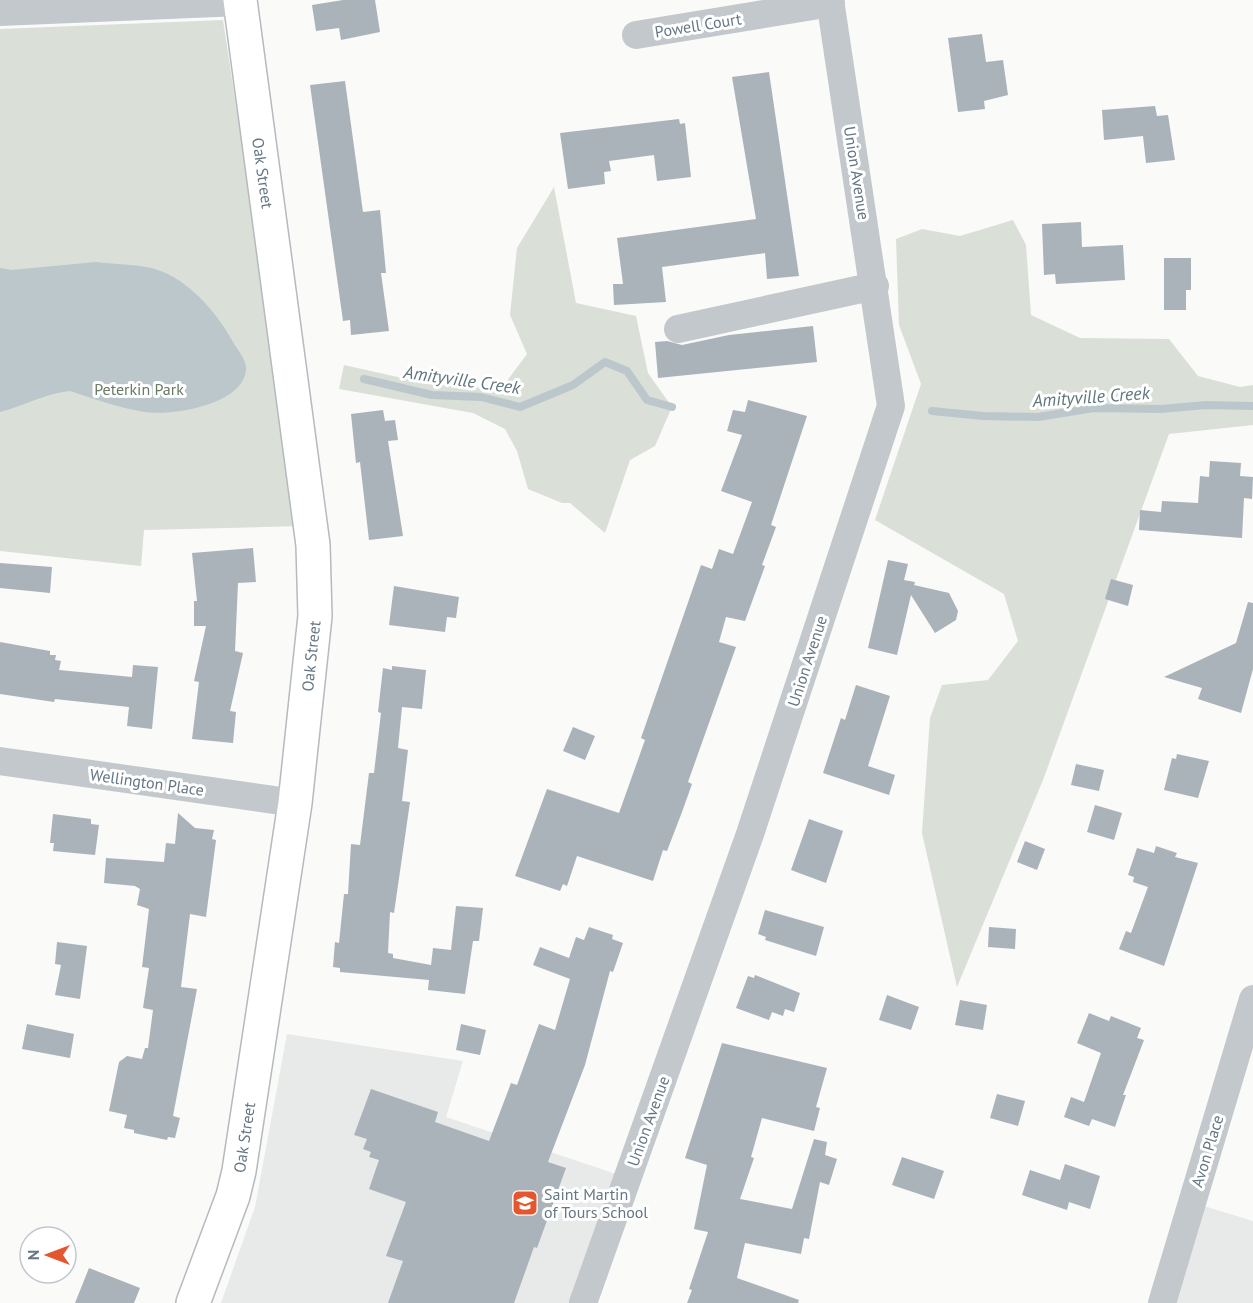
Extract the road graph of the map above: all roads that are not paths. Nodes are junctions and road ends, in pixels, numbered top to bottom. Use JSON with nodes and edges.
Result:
{"nodes":[{"id":1,"x":240,"y":1,"type":"edge"},
{"id":2,"x":830,"y":2,"type":"edge"},
{"id":3,"x":0,"y":12,"type":"edge"},
{"id":4,"x":636,"y":35,"type":"dead end"},
{"id":5,"x":875,"y":286,"type":"junction"},
{"id":6,"x":678,"y":329,"type":"dead end"},
{"id":7,"x":0,"y":761,"type":"edge"},
{"id":8,"x":295,"y":803,"type":"junction"},
{"id":9,"x":1253,"y":999,"type":"edge"},
{"id":10,"x":193,"y":1303,"type":"edge"},
{"id":11,"x":583,"y":1303,"type":"edge"},
{"id":12,"x":1162,"y":1303,"type":"edge"}],
"edges":[{"from":1,"to":3,"type":"street"},
{"from":1,"to":8,"type":"main road","name":"Oak Street"},
{"from":2,"to":4,"type":"street","name":"Powell Court"},
{"from":2,"to":5,"type":"street","name":"Union Avenue"},
{"from":5,"to":6,"type":"street"},
{"from":5,"to":11,"type":"street","name":"Union Avenue"},
{"from":7,"to":8,"type":"street","name":"Wellington Place"},
{"from":8,"to":10,"type":"main road","name":"Oak Street"},
{"from":9,"to":12,"type":"street","name":"Avon Place"}]}
